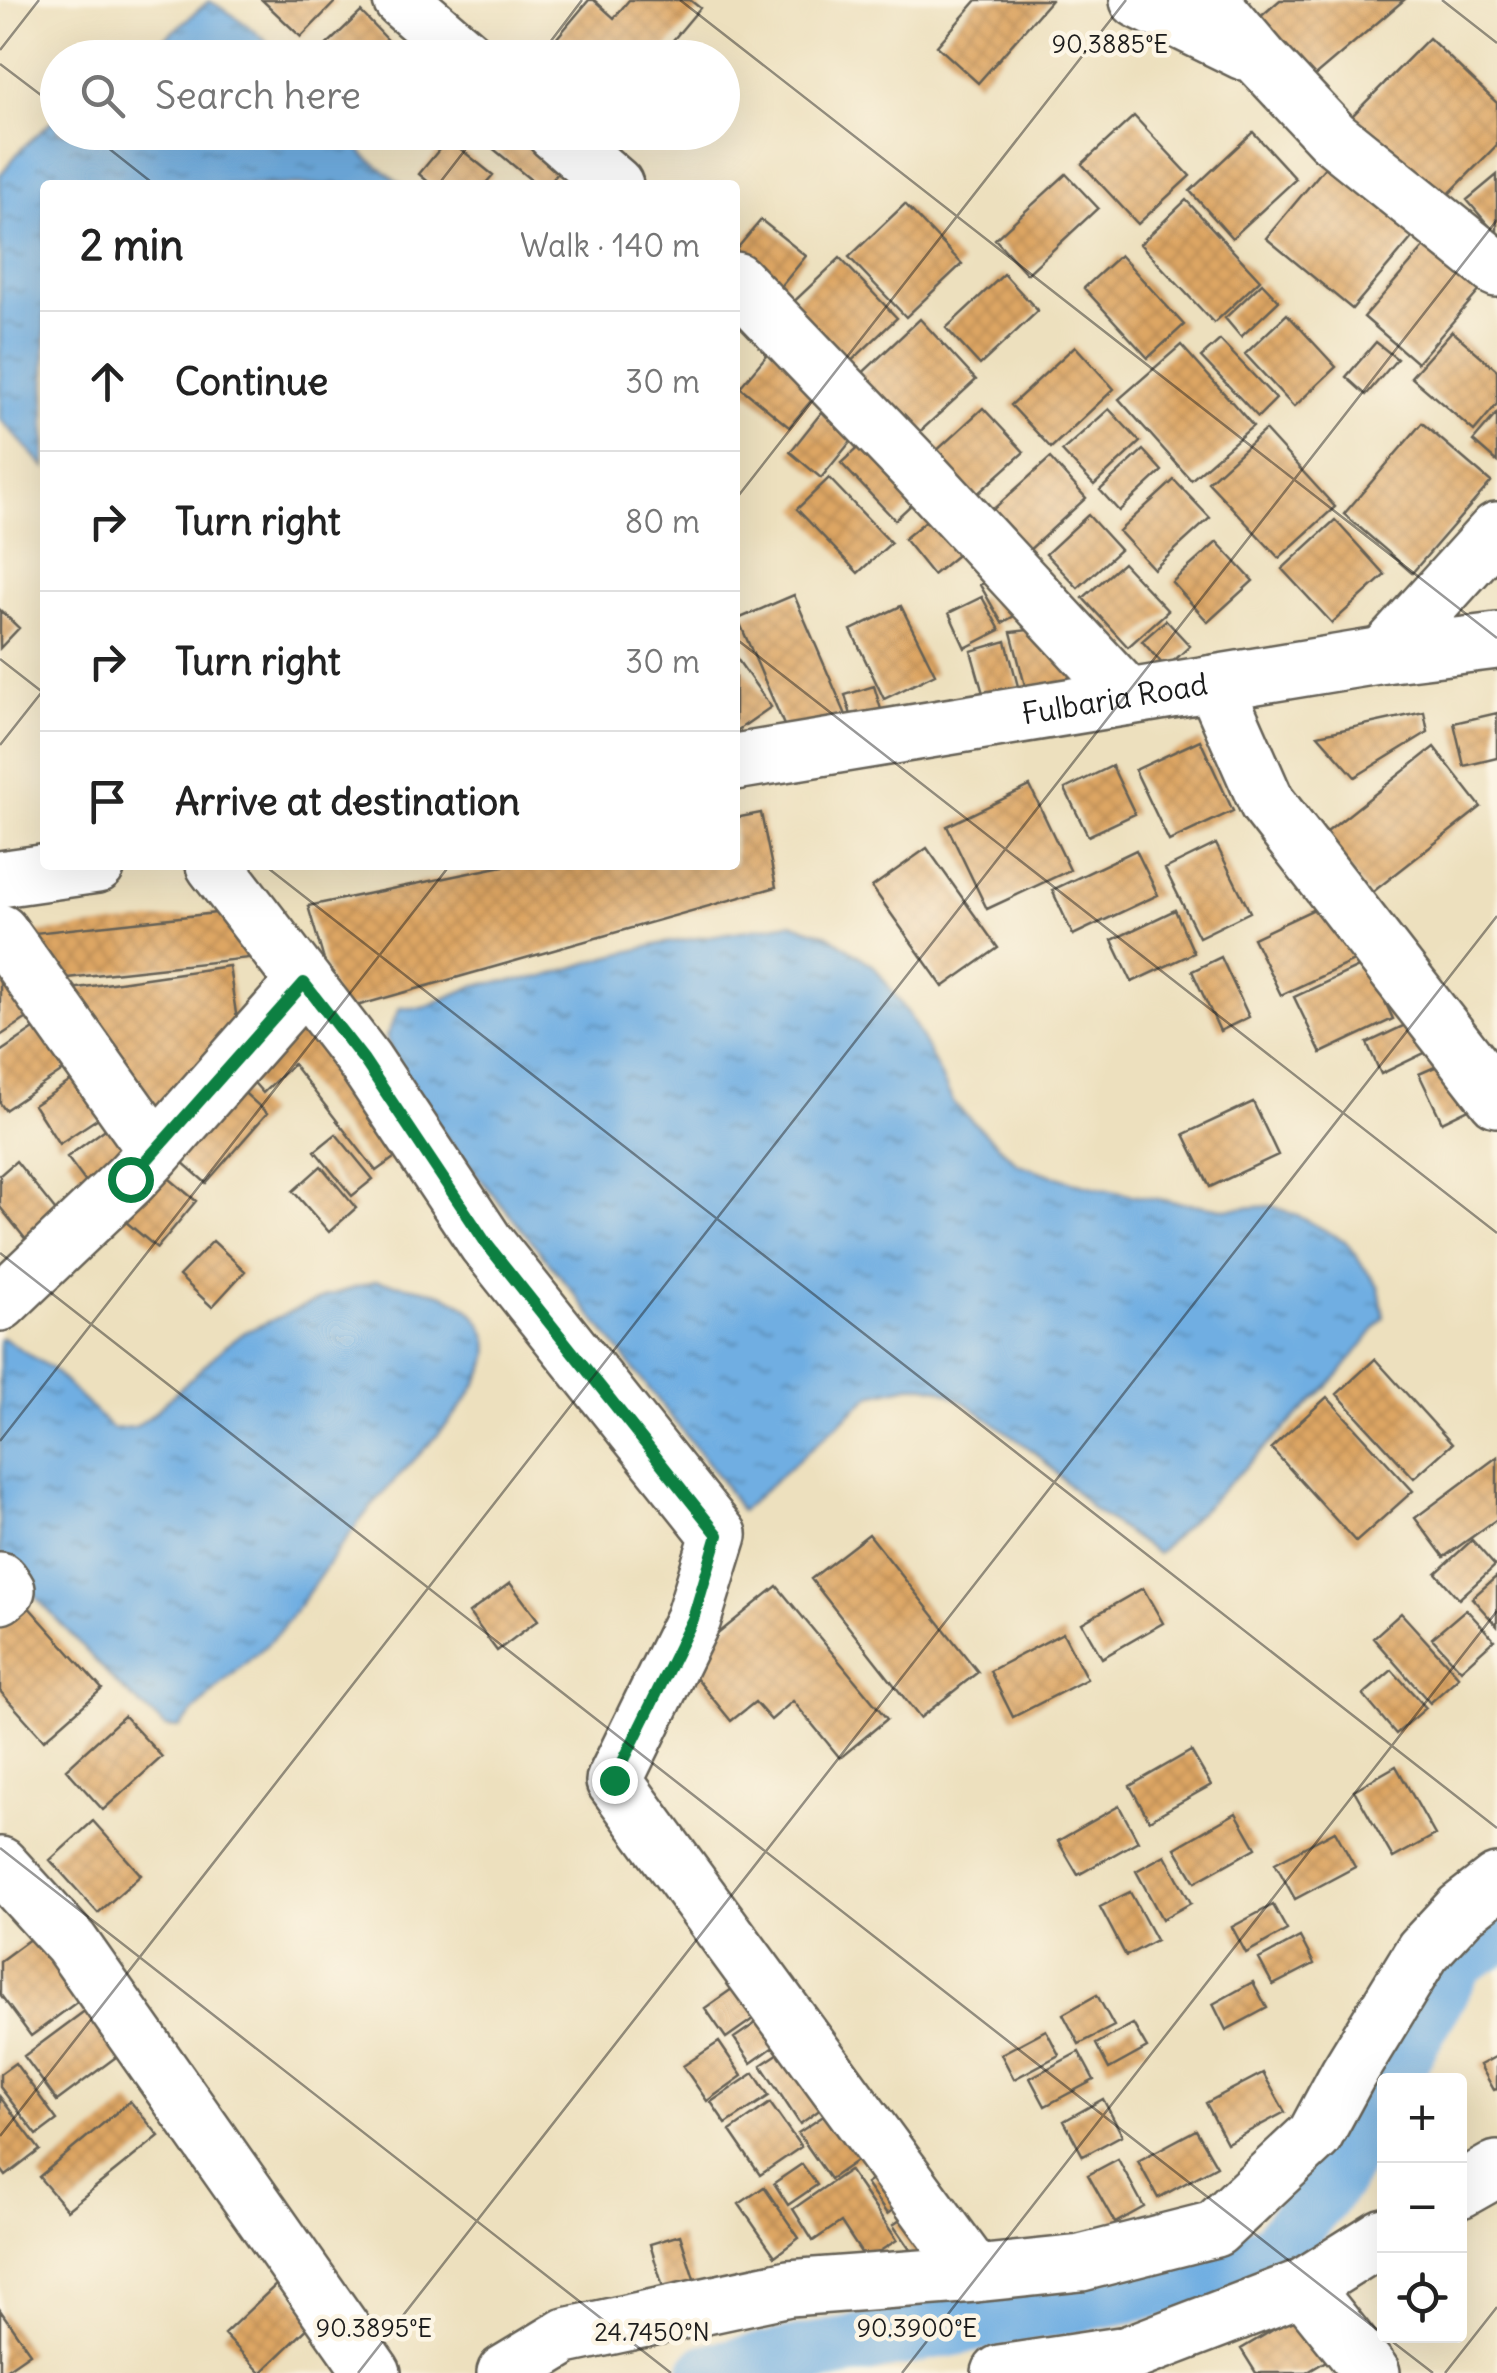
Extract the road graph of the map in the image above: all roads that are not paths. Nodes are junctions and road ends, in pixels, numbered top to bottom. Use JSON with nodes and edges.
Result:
{"nodes":[{"id":1,"x":401,"y":0,"type":"edge"},
{"id":2,"x":1138,"y":0,"type":"edge"},
{"id":3,"x":1210,"y":0,"type":"edge"},
{"id":4,"x":447,"y":40,"type":"edge"},
{"id":5,"x":1261,"y":60,"type":"junction"},
{"id":6,"x":575,"y":150,"type":"edge"},
{"id":7,"x":609,"y":180,"type":"edge"},
{"id":8,"x":1497,"y":270,"type":"edge"},
{"id":9,"x":740,"y":285,"type":"edge"},
{"id":10,"x":1497,"y":530,"type":"edge"},
{"id":11,"x":1497,"y":641,"type":"edge"},
{"id":12,"x":1384,"y":655,"type":"junction"},
{"id":13,"x":1214,"y":683,"type":"junction"},
{"id":14,"x":1128,"y":697,"type":"junction"},
{"id":15,"x":740,"y":761,"type":"edge"},
{"id":16,"x":60,"y":870,"type":"edge"},
{"id":17,"x":218,"y":870,"type":"edge"},
{"id":18,"x":0,"y":878,"type":"edge"},
{"id":19,"x":0,"y":932,"type":"edge"},
{"id":20,"x":304,"y":983,"type":"junction"},
{"id":21,"x":1497,"y":1099,"type":"edge"},
{"id":22,"x":156,"y":1150,"type":"junction"},
{"id":23,"x":0,"y":1303,"type":"edge"},
{"id":24,"x":0,"y":1580,"type":"edge"},
{"id":25,"x":0,"y":1596,"type":"edge"},
{"id":26,"x":0,"y":1866,"type":"edge"},
{"id":27,"x":1497,"y":1882,"type":"edge"},
{"id":28,"x":1497,"y":2169,"type":"edge"},
{"id":29,"x":1467,"y":2186,"type":"edge"},
{"id":30,"x":1377,"y":2240,"type":"edge"},
{"id":31,"x":974,"y":2274,"type":"junction"},
{"id":32,"x":1303,"y":2287,"type":"junction"},
{"id":33,"x":373,"y":2373,"type":"edge"},
{"id":34,"x":506,"y":2373,"type":"edge"},
{"id":35,"x":1000,"y":2373,"type":"edge"},
{"id":36,"x":1372,"y":2373,"type":"edge"}],
"edges":[{"from":1,"to":4,"type":"street"},
{"from":2,"to":5,"type":"street"},
{"from":3,"to":5,"type":"street"},
{"from":5,"to":8,"type":"street"},
{"from":6,"to":7,"type":"street"},
{"from":9,"to":14,"type":"street"},
{"from":10,"to":12,"type":"street"},
{"from":11,"to":12,"type":"street","name":"Fulbaria Road"},
{"from":12,"to":13,"type":"street","name":"Fulbaria Road"},
{"from":13,"to":14,"type":"street","name":"Fulbaria Road"},
{"from":13,"to":21,"type":"street"},
{"from":14,"to":15,"type":"street","name":"Fulbaria Road"},
{"from":16,"to":18,"type":"street"},
{"from":17,"to":20,"type":"street"},
{"from":19,"to":22,"type":"street"},
{"from":20,"to":22,"type":"street"},
{"from":20,"to":31,"type":"street"},
{"from":22,"to":23,"type":"street"},
{"from":24,"to":25,"type":"street"},
{"from":26,"to":33,"type":"street"},
{"from":27,"to":31,"type":"street"},
{"from":28,"to":29,"type":"street"},
{"from":30,"to":32,"type":"street"},
{"from":31,"to":34,"type":"street"},
{"from":32,"to":35,"type":"street"},
{"from":32,"to":36,"type":"street"}]}
